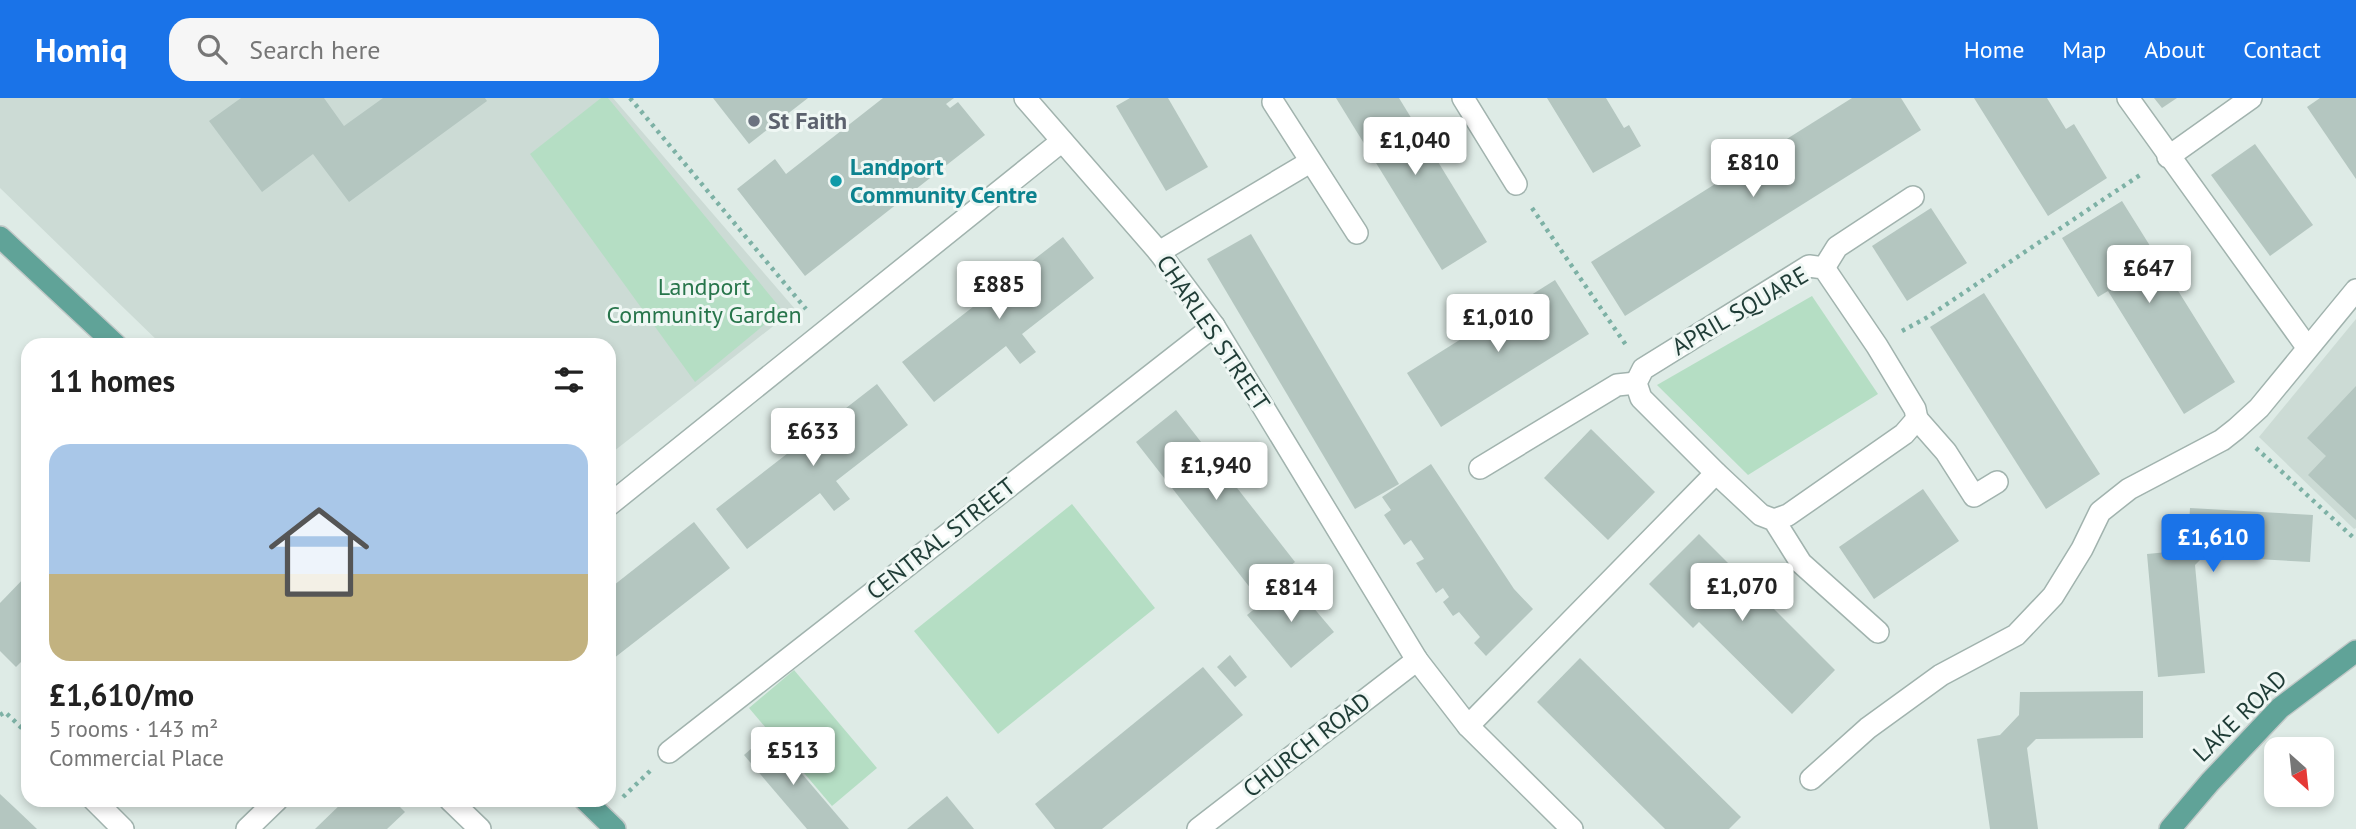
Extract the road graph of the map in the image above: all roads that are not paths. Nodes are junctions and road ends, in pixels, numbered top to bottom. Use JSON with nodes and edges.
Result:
{"nodes":[{"id":1,"x":1025,"y":98,"type":"edge"},
{"id":2,"x":1463,"y":98,"type":"edge"},
{"id":3,"x":2128,"y":98,"type":"edge"},
{"id":4,"x":2251,"y":98,"type":"edge"},
{"id":5,"x":1273,"y":102,"type":"dead end"},
{"id":6,"x":1062,"y":141,"type":"junction"},
{"id":7,"x":2168,"y":157,"type":"junction"},
{"id":8,"x":1310,"y":162,"type":"junction"},
{"id":9,"x":1516,"y":184,"type":"road end"},
{"id":10,"x":1913,"y":197,"type":"dead end"},
{"id":11,"x":1357,"y":233,"type":"dead end"},
{"id":12,"x":0,"y":237,"type":"edge"},
{"id":13,"x":1159,"y":252,"type":"junction"},
{"id":14,"x":1824,"y":268,"type":"junction"},
{"id":15,"x":2356,"y":290,"type":"edge"},
{"id":16,"x":1214,"y":326,"type":"junction"},
{"id":17,"x":108,"y":338,"type":"edge"},
{"id":18,"x":2307,"y":347,"type":"junction"},
{"id":19,"x":1639,"y":376,"type":"junction"},
{"id":20,"x":1917,"y":419,"type":"junction"},
{"id":21,"x":1480,"y":468,"type":"dead end"},
{"id":22,"x":1716,"y":473,"type":"junction"},
{"id":23,"x":1997,"y":482,"type":"dead end"},
{"id":24,"x":616,"y":499,"type":"edge"},
{"id":25,"x":1774,"y":520,"type":"junction"},
{"id":26,"x":1878,"y":632,"type":"dead end"},
{"id":27,"x":2356,"y":651,"type":"edge"},
{"id":28,"x":1417,"y":660,"type":"junction"},
{"id":29,"x":1468,"y":726,"type":"junction"},
{"id":30,"x":669,"y":752,"type":"road end"},
{"id":31,"x":1811,"y":779,"type":"dead end"},
{"id":32,"x":101,"y":807,"type":"edge"},
{"id":33,"x":270,"y":807,"type":"edge"},
{"id":34,"x":457,"y":807,"type":"edge"},
{"id":35,"x":592,"y":807,"type":"edge"},
{"id":36,"x":609,"y":823,"type":"edge"},
{"id":37,"x":122,"y":829,"type":"edge"},
{"id":38,"x":247,"y":829,"type":"edge"},
{"id":39,"x":480,"y":829,"type":"edge"},
{"id":40,"x":1198,"y":829,"type":"edge"},
{"id":41,"x":1572,"y":829,"type":"edge"},
{"id":42,"x":2170,"y":829,"type":"edge"}],
"edges":[{"from":1,"to":6,"type":"street","name":"CHARLES STREET"},
{"from":2,"to":9,"type":"street"},
{"from":3,"to":7,"type":"street"},
{"from":4,"to":7,"type":"street"},
{"from":5,"to":8,"type":"street"},
{"from":6,"to":13,"type":"street","name":"CHARLES STREET"},
{"from":6,"to":24,"type":"street"},
{"from":7,"to":18,"type":"street"},
{"from":8,"to":11,"type":"street"},
{"from":8,"to":13,"type":"street"},
{"from":10,"to":14,"type":"street"},
{"from":12,"to":17,"type":"main road"},
{"from":13,"to":16,"type":"street","name":"CHARLES STREET"},
{"from":14,"to":19,"type":"street","name":"APRIL SQUARE"},
{"from":14,"to":20,"type":"street","name":"APRIL SQUARE"},
{"from":15,"to":18,"type":"street"},
{"from":16,"to":28,"type":"street","name":"CHARLES STREET"},
{"from":16,"to":30,"type":"street","name":"CENTRAL STREET"},
{"from":18,"to":31,"type":"street"},
{"from":19,"to":21,"type":"street","name":"APRIL SQUARE"},
{"from":19,"to":22,"type":"street"},
{"from":20,"to":23,"type":"street","name":"APRIL SQUARE"},
{"from":20,"to":25,"type":"street"},
{"from":22,"to":25,"type":"street"},
{"from":22,"to":29,"type":"street"},
{"from":25,"to":26,"type":"street"},
{"from":27,"to":42,"type":"main road","name":"LAKE ROAD"},
{"from":28,"to":29,"type":"street","name":"CHARLES STREET"},
{"from":28,"to":40,"type":"street","name":"CHURCH ROAD"},
{"from":29,"to":41,"type":"street","name":"CHARLES STREET"},
{"from":32,"to":37,"type":"street"},
{"from":33,"to":38,"type":"street"},
{"from":34,"to":39,"type":"street"},
{"from":35,"to":36,"type":"main road"}]}
